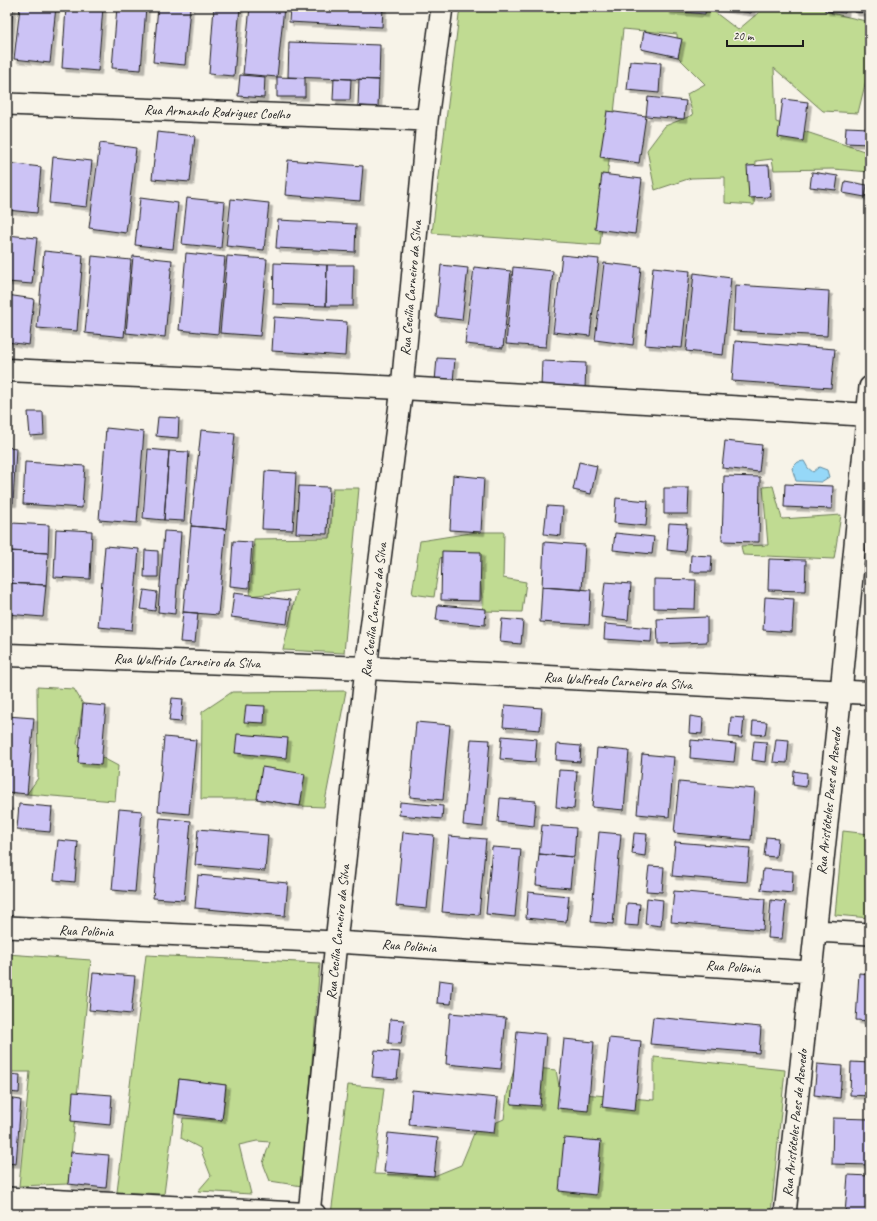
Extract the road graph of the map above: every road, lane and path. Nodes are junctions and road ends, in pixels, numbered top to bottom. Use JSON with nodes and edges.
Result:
{"nodes":[{"id":1,"x":442,"y":7,"type":"edge"},
{"id":2,"x":7,"y":104,"type":"edge"},
{"id":3,"x":427,"y":120,"type":"junction"},
{"id":4,"x":7,"y":370,"type":"edge"},
{"id":5,"x":402,"y":388,"type":"junction"},
{"id":6,"x":870,"y":388,"type":"edge"},
{"id":7,"x":868,"y":415,"type":"edge"},
{"id":8,"x":7,"y":655,"type":"edge"},
{"id":9,"x":366,"y":668,"type":"junction"},
{"id":10,"x":841,"y":692,"type":"junction"},
{"id":11,"x":870,"y":693,"type":"edge"},
{"id":12,"x":7,"y":927,"type":"edge"},
{"id":13,"x":816,"y":931,"type":"junction"},
{"id":14,"x":870,"y":934,"type":"edge"},
{"id":15,"x":336,"y":942,"type":"junction"},
{"id":16,"x":811,"y":972,"type":"junction"},
{"id":17,"x":7,"y":1198,"type":"edge"},
{"id":18,"x":309,"y":1214,"type":"edge"},
{"id":19,"x":315,"y":1214,"type":"edge"},
{"id":20,"x":785,"y":1214,"type":"edge"}],
"edges":[{"from":1,"to":3,"type":"street","name":"Rua Cecília Carneiro da Silva"},
{"from":2,"to":3,"type":"street","name":"Rua Armando Rodrigues Coelho"},
{"from":3,"to":5,"type":"street","name":"Rua Cecília Carneiro da Silva"},
{"from":4,"to":5,"type":"main road"},
{"from":5,"to":7,"type":"main road"},
{"from":5,"to":9,"type":"street","name":"Rua Cecília Carneiro da Silva"},
{"from":6,"to":7,"type":"street","name":"Rua Aristóteles Paes de Azevedo"},
{"from":7,"to":10,"type":"street","name":"Rua Aristóteles Paes de Azevedo"},
{"from":8,"to":9,"type":"main road","name":"Rua Walfrido Carneiro da Silva"},
{"from":9,"to":10,"type":"main road","name":"Rua Walfredo Carneiro da Silva"},
{"from":9,"to":15,"type":"street","name":"Rua Cecília Carneiro da Silva"},
{"from":10,"to":11,"type":"main road","name":"Rua Walfredo Carneiro da Silva"},
{"from":10,"to":13,"type":"street","name":"Rua Aristóteles Paes de Azevedo"},
{"from":12,"to":15,"type":"street","name":"Rua Polônia"},
{"from":13,"to":14,"type":"street"},
{"from":13,"to":16,"type":"street","name":"Rua Aristóteles Paes de Azevedo"},
{"from":15,"to":16,"type":"street","name":"Rua Polônia"},
{"from":15,"to":18,"type":"street","name":"Rua Cecília Carneiro da Silva"},
{"from":16,"to":20,"type":"street","name":"Rua Aristóteles Paes de Azevedo"},
{"from":17,"to":18,"type":"street"},
{"from":18,"to":19,"type":"street"}]}
